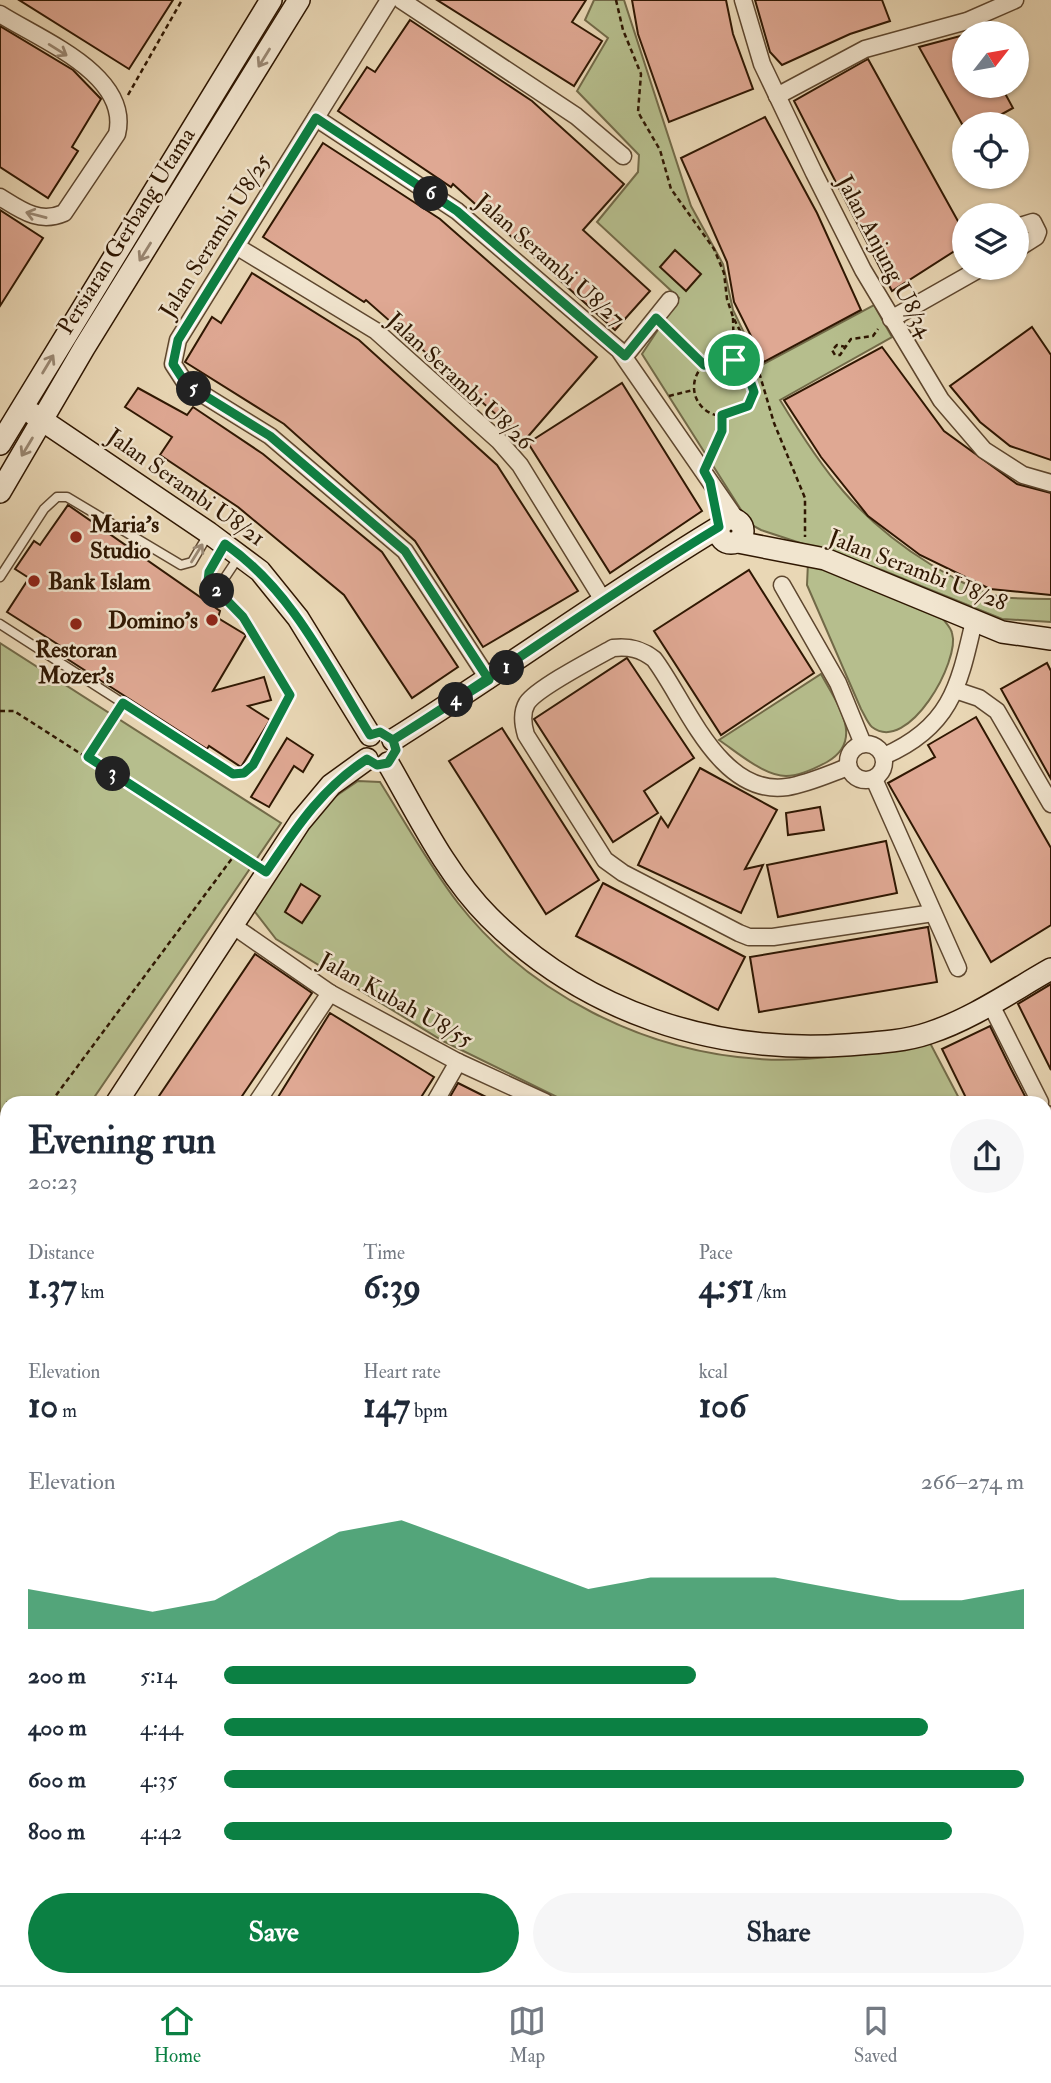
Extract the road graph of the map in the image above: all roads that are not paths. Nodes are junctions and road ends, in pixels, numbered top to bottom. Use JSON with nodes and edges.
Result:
{"nodes":[{"id":1,"x":271,"y":0,"type":"edge"},
{"id":2,"x":299,"y":0,"type":"edge"},
{"id":3,"x":389,"y":0,"type":"edge"},
{"id":4,"x":401,"y":0,"type":"edge"},
{"id":5,"x":743,"y":0,"type":"edge"},
{"id":6,"x":995,"y":0,"type":"edge"},
{"id":7,"x":1015,"y":0,"type":"edge"},
{"id":8,"x":0,"y":14,"type":"edge"},
{"id":9,"x":967,"y":21,"type":"joint"},
{"id":10,"x":952,"y":25,"type":"edge"},
{"id":11,"x":777,"y":96,"type":"junction"},
{"id":12,"x":316,"y":118,"type":"junction"},
{"id":13,"x":623,"y":156,"type":"dead end"},
{"id":14,"x":0,"y":197,"type":"edge"},
{"id":15,"x":1029,"y":223,"type":"edge"},
{"id":16,"x":1029,"y":241,"type":"edge"},
{"id":17,"x":236,"y":246,"type":"junction"},
{"id":18,"x":956,"y":280,"type":"edge"},
{"id":19,"x":959,"y":280,"type":"edge"},
{"id":20,"x":953,"y":283,"type":"junction"},
{"id":21,"x":670,"y":300,"type":"dead end"},
{"id":22,"x":891,"y":319,"type":"junction"},
{"id":23,"x":625,"y":356,"type":"junction"},
{"id":24,"x":23,"y":407,"type":"junction"},
{"id":25,"x":43,"y":421,"type":"junction"},
{"id":26,"x":0,"y":444,"type":"edge"},
{"id":27,"x":1051,"y":483,"type":"edge"},
{"id":28,"x":0,"y":492,"type":"edge"},
{"id":29,"x":730,"y":530,"type":"junction"},
{"id":30,"x":225,"y":544,"type":"junction"},
{"id":31,"x":0,"y":577,"type":"edge"},
{"id":32,"x":782,"y":585,"type":"dead end"},
{"id":33,"x":216,"y":591,"type":"junction"},
{"id":34,"x":603,"y":600,"type":"junction"},
{"id":35,"x":974,"y":621,"type":"junction"},
{"id":36,"x":0,"y":624,"type":"edge"},
{"id":37,"x":1051,"y":639,"type":"edge"},
{"id":38,"x":489,"y":680,"type":"junction"},
{"id":39,"x":956,"y":690,"type":"junction"},
{"id":40,"x":370,"y":735,"type":"junction"},
{"id":41,"x":393,"y":740,"type":"junction"},
{"id":42,"x":863,"y":744,"type":"junction"},
{"id":43,"x":884,"y":756,"type":"junction"},
{"id":44,"x":377,"y":761,"type":"junction"},
{"id":45,"x":848,"y":767,"type":"junction"},
{"id":46,"x":874,"y":779,"type":"junction"},
{"id":47,"x":1051,"y":804,"type":"edge"},
{"id":48,"x":933,"y":914,"type":"junction"},
{"id":49,"x":232,"y":925,"type":"junction"},
{"id":50,"x":958,"y":968,"type":"dead end"},
{"id":51,"x":1051,"y":969,"type":"edge"},
{"id":52,"x":330,"y":993,"type":"junction"},
{"id":53,"x":990,"y":1003,"type":"junction"},
{"id":54,"x":458,"y":1062,"type":"junction"},
{"id":55,"x":121,"y":1096,"type":"edge"},
{"id":56,"x":261,"y":1096,"type":"edge"},
{"id":57,"x":438,"y":1096,"type":"edge"},
{"id":58,"x":532,"y":1096,"type":"edge"},
{"id":59,"x":1037,"y":1096,"type":"edge"}],
"edges":[{"from":24,"to":1,"type":"street","name":"Persiaran Gerbang Utama","one_way":true},
{"from":2,"to":25,"type":"street","name":"Persiaran Gerbang Utama","one_way":true},
{"from":3,"to":12,"type":"street","name":"Jalan Serambi U8/25"},
{"from":4,"to":13,"type":"street"},
{"from":5,"to":11,"type":"street","name":"Jalan Anjung U8/34"},
{"from":6,"to":9,"type":"street"},
{"from":7,"to":9,"type":"street"},
{"from":8,"to":14,"type":"street","one_way":true},
{"from":10,"to":11,"type":"street"},
{"from":11,"to":22,"type":"street","name":"Jalan Anjung U8/34"},
{"from":12,"to":17,"type":"street","name":"Jalan Serambi U8/25"},
{"from":12,"to":23,"type":"street","name":"Jalan Serambi U8/27"},
{"from":15,"to":16,"type":"street"},
{"from":17,"to":34,"type":"street","name":"Jalan Serambi U8/26"},
{"from":17,"to":38,"type":"street","name":"Jalan Serambi U8/25"},
{"from":18,"to":20,"type":"street"},
{"from":19,"to":20,"type":"street"},
{"from":20,"to":22,"type":"street"},
{"from":21,"to":23,"type":"street"},
{"from":22,"to":27,"type":"street","name":"Jalan Anjung U8/34"},
{"from":23,"to":29,"type":"street","name":"Jalan Serambi U8/27"},
{"from":24,"to":25,"type":"street","name":"Jalan Serambi U8/21"},
{"from":24,"to":26,"type":"street","name":"Persiaran Gerbang Utama"},
{"from":25,"to":28,"type":"street","name":"Persiaran Gerbang Utama","one_way":true},
{"from":25,"to":30,"type":"street","name":"Jalan Serambi U8/21"},
{"from":29,"to":34,"type":"street"},
{"from":29,"to":35,"type":"street","name":"Jalan Serambi U8/28"},
{"from":31,"to":30,"type":"lane","one_way":true},
{"from":30,"to":33,"type":"lane"},
{"from":30,"to":33,"type":"lane"},
{"from":30,"to":40,"type":"street","name":"Jalan Serambi U8/21"},
{"from":32,"to":42,"type":"street"},
{"from":33,"to":36,"type":"lane"},
{"from":34,"to":38,"type":"street"},
{"from":35,"to":37,"type":"street","name":"Jalan Serambi U8/28"},
{"from":35,"to":39,"type":"street"},
{"from":38,"to":41,"type":"street"},
{"from":39,"to":43,"type":"street"},
{"from":39,"to":47,"type":"street"},
{"from":40,"to":41,"type":"street"},
{"from":40,"to":44,"type":"street"},
{"from":41,"to":44,"type":"street"},
{"from":42,"to":43,"type":"street"},
{"from":42,"to":45,"type":"street"},
{"from":43,"to":46,"type":"street"},
{"from":44,"to":49,"type":"street"},
{"from":44,"to":53,"type":"street"},
{"from":45,"to":46,"type":"street"},
{"from":45,"to":48,"type":"street"},
{"from":46,"to":48,"type":"street"},
{"from":48,"to":50,"type":"street"},
{"from":49,"to":52,"type":"street","name":"Jalan Kubah U8/55"},
{"from":49,"to":55,"type":"street"},
{"from":51,"to":53,"type":"street"},
{"from":52,"to":54,"type":"street","name":"Jalan Kubah U8/55"},
{"from":52,"to":56,"type":"street"},
{"from":53,"to":59,"type":"street"},
{"from":54,"to":57,"type":"street"},
{"from":54,"to":58,"type":"street","name":"Jalan Kubah U8/55"}]}
